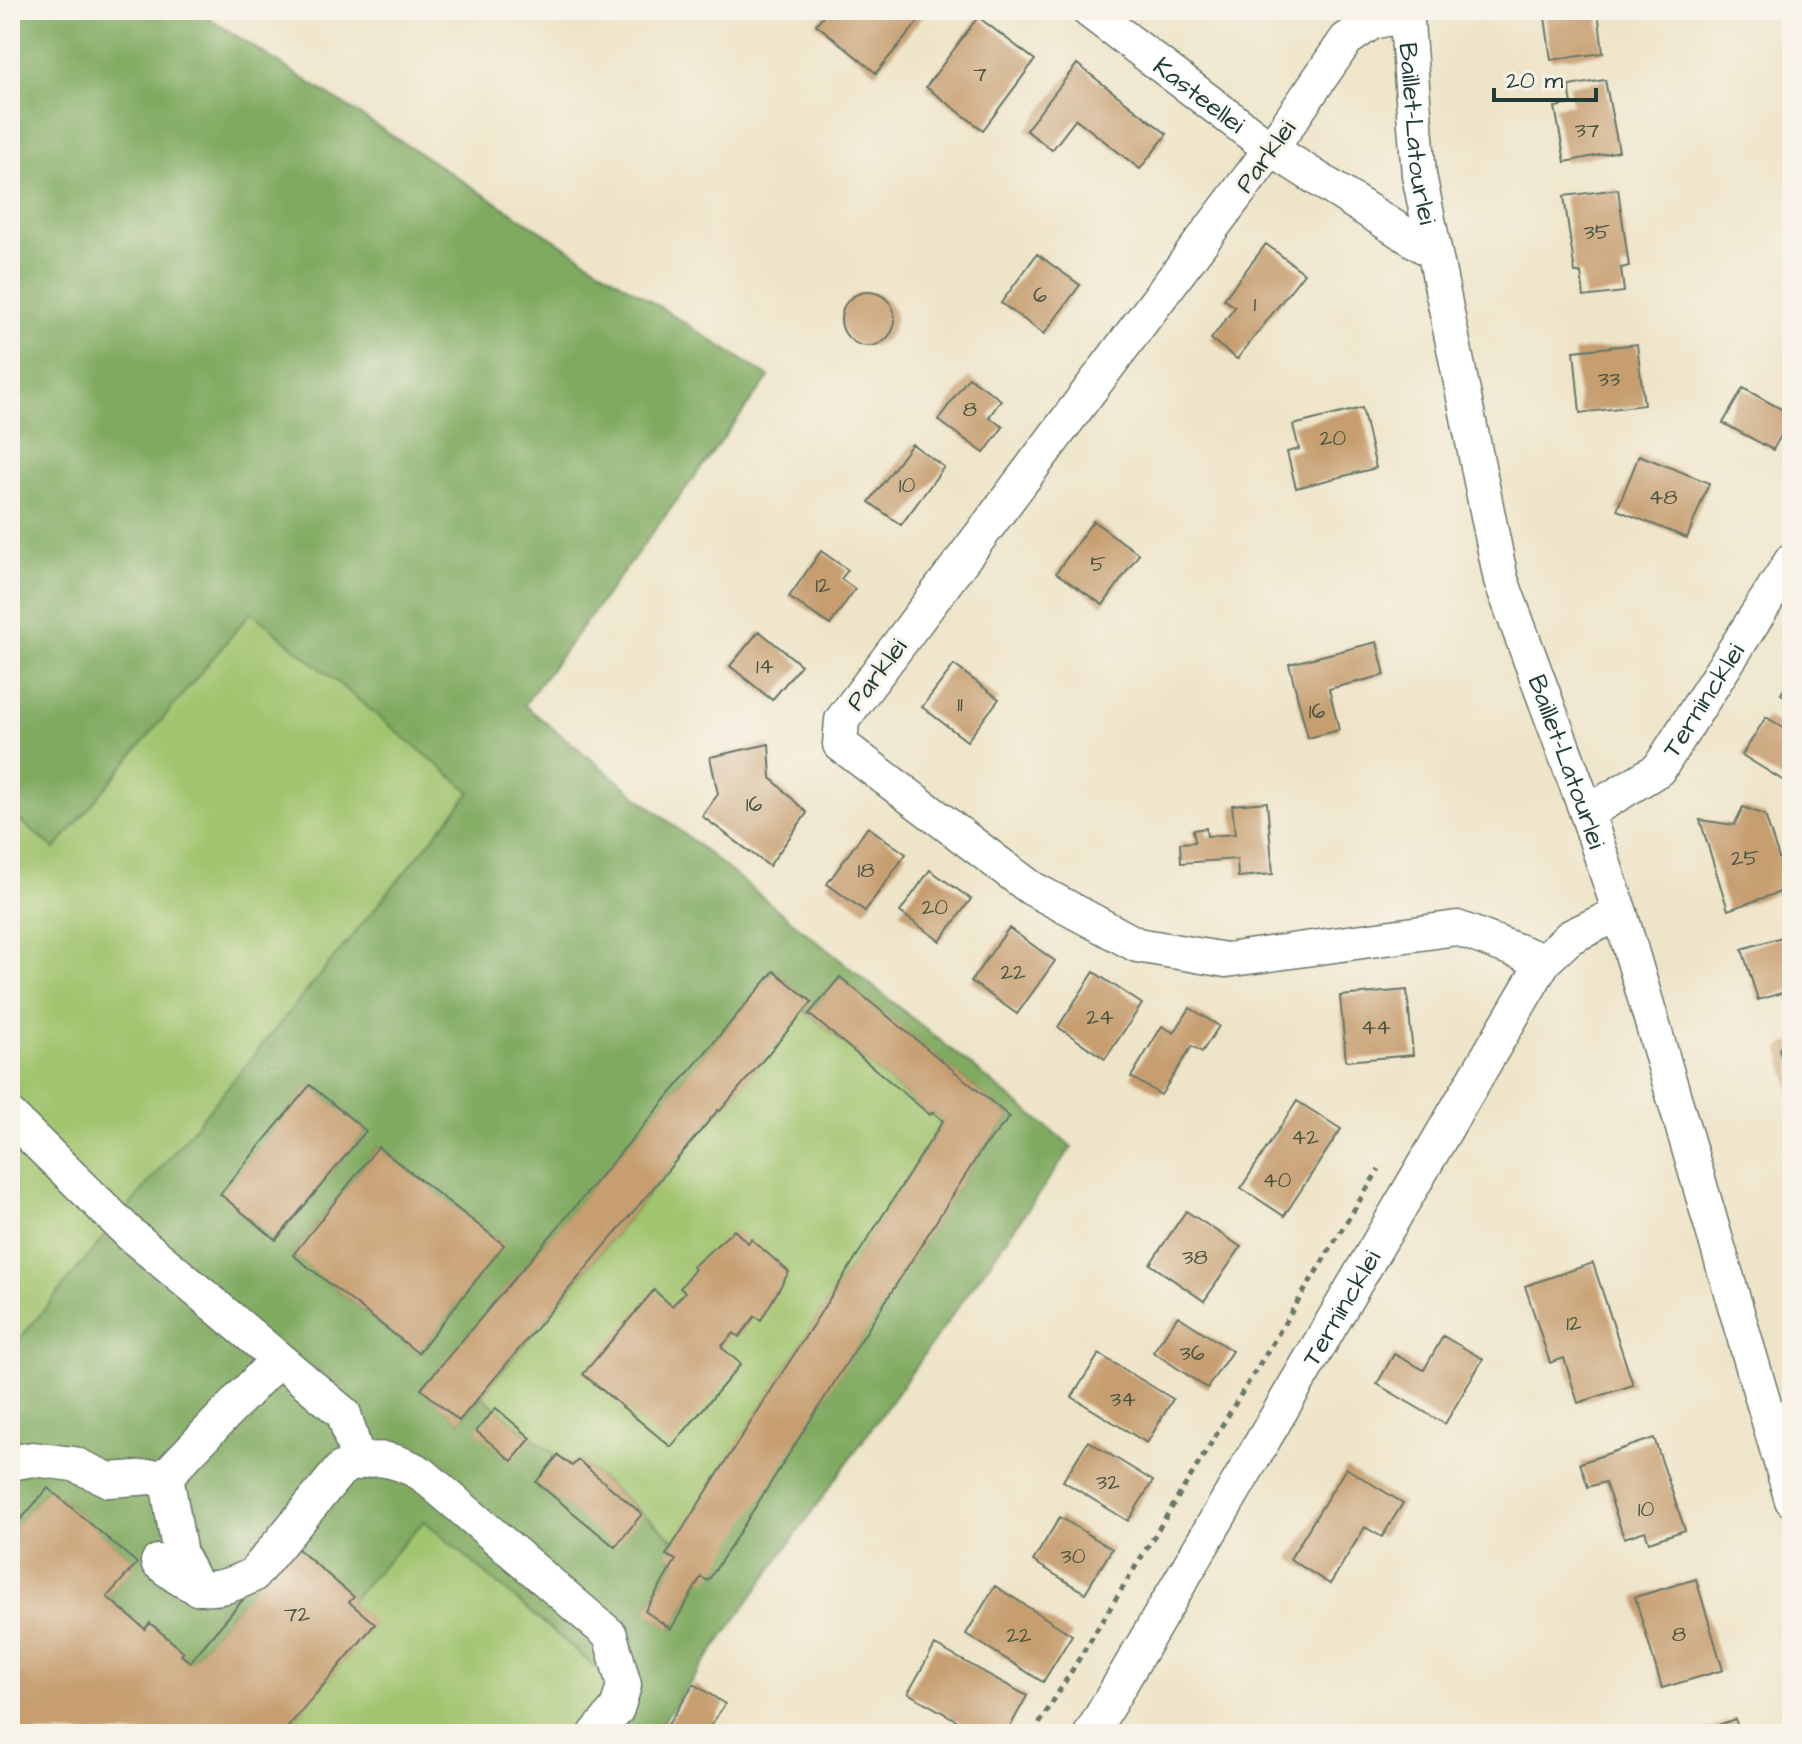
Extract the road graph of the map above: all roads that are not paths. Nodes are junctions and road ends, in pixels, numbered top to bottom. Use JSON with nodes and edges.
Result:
{"nodes":[{"id":1,"x":1088,"y":10,"type":"edge"},
{"id":2,"x":1406,"y":12,"type":"edge"},
{"id":3,"x":1271,"y":149,"type":"junction"},
{"id":4,"x":1433,"y":252,"type":"junction"},
{"id":5,"x":1792,"y":560,"type":"edge"},
{"id":6,"x":1587,"y":813,"type":"junction"},
{"id":7,"x":1620,"y":913,"type":"junction"},
{"id":8,"x":1544,"y":961,"type":"junction"},
{"id":9,"x":10,"y":1116,"type":"edge"},
{"id":10,"x":278,"y":1359,"type":"junction"},
{"id":11,"x":358,"y":1461,"type":"junction"},
{"id":12,"x":10,"y":1463,"type":"edge"},
{"id":13,"x":166,"y":1476,"type":"junction"},
{"id":14,"x":1792,"y":1500,"type":"edge"},
{"id":15,"x":158,"y":1562,"type":"dead end"},
{"id":16,"x":197,"y":1588,"type":"junction"},
{"id":17,"x":596,"y":1734,"type":"edge"},
{"id":18,"x":1091,"y":1734,"type":"edge"}],
"edges":[{"from":1,"to":3,"type":"street","name":"Kasteellei"},
{"from":2,"to":3,"type":"street","name":"Parklei"},
{"from":2,"to":4,"type":"street","name":"Baillet-Latourlei"},
{"from":3,"to":4,"type":"street","name":"Kasteellei"},
{"from":3,"to":8,"type":"street","name":"Parklei"},
{"from":4,"to":6,"type":"street","name":"Baillet-Latourlei"},
{"from":5,"to":6,"type":"street","name":"Ternincklei"},
{"from":6,"to":7,"type":"street","name":"Baillet-Latourlei"},
{"from":7,"to":8,"type":"street","name":"Ternincklei"},
{"from":7,"to":14,"type":"street","name":"Baillet-Latourlei"},
{"from":8,"to":18,"type":"street","name":"Ternincklei"},
{"from":9,"to":10,"type":"street"},
{"from":10,"to":11,"type":"street"},
{"from":10,"to":13,"type":"street"},
{"from":11,"to":16,"type":"street"},
{"from":11,"to":17,"type":"street"},
{"from":12,"to":13,"type":"street"},
{"from":13,"to":16,"type":"street"},
{"from":15,"to":16,"type":"street"}]}
